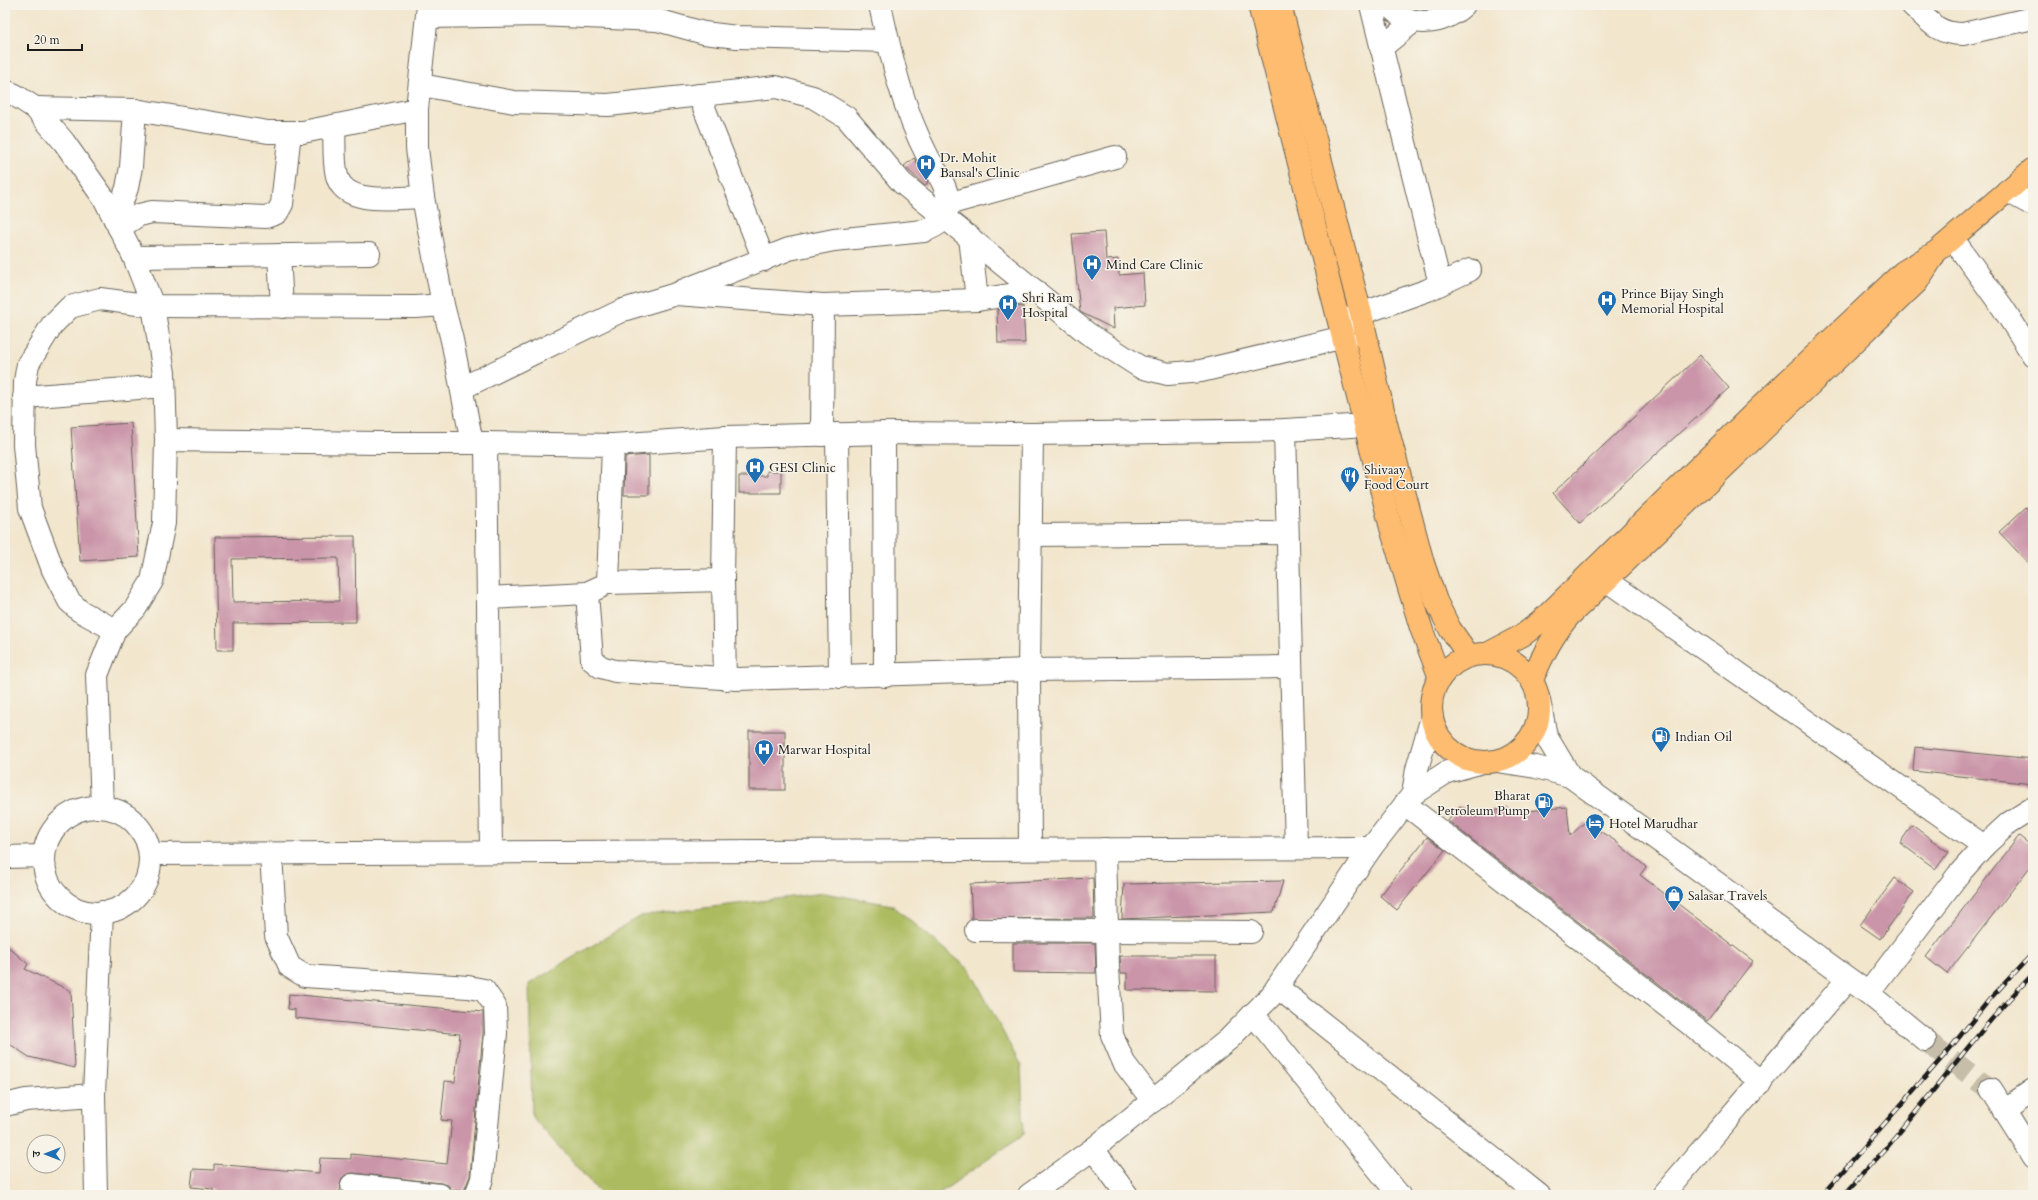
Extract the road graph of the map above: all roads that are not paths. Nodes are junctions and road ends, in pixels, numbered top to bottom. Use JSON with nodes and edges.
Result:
{"nodes":[{"id":1,"x":880,"y":5,"type":"edge"},
{"id":2,"x":1259,"y":5,"type":"edge"},
{"id":3,"x":1280,"y":5,"type":"edge"},
{"id":4,"x":1371,"y":5,"type":"edge"},
{"id":5,"x":1389,"y":5,"type":"edge"},
{"id":6,"x":1464,"y":5,"type":"edge"},
{"id":7,"x":1912,"y":5,"type":"edge"},
{"id":8,"x":428,"y":11,"type":"edge"},
{"id":9,"x":2033,"y":18,"type":"edge"},
{"id":10,"x":1414,"y":20,"type":"junction"},
{"id":11,"x":1276,"y":32,"type":"junction"},
{"id":12,"x":888,"y":40,"type":"junction"},
{"id":13,"x":1381,"y":48,"type":"junction"},
{"id":14,"x":421,"y":85,"type":"junction"},
{"id":15,"x":5,"y":91,"type":"edge"},
{"id":16,"x":699,"y":95,"type":"junction"},
{"id":17,"x":35,"y":108,"type":"junction"},
{"id":18,"x":417,"y":109,"type":"junction"},
{"id":19,"x":135,"y":110,"type":"junction"},
{"id":20,"x":334,"y":126,"type":"junction"},
{"id":21,"x":290,"y":132,"type":"junction"},
{"id":22,"x":1115,"y":157,"type":"dead end"},
{"id":23,"x":2033,"y":169,"type":"edge"},
{"id":24,"x":2007,"y":191,"type":"junction"},
{"id":25,"x":423,"y":197,"type":"junction"},
{"id":26,"x":2033,"y":205,"type":"edge"},
{"id":27,"x":947,"y":211,"type":"junction"},
{"id":28,"x":117,"y":224,"type":"junction"},
{"id":29,"x":970,"y":238,"type":"junction"},
{"id":30,"x":1952,"y":238,"type":"junction"},
{"id":31,"x":1936,"y":252,"type":"junction"},
{"id":32,"x":369,"y":254,"type":"dead end"},
{"id":33,"x":279,"y":255,"type":"junction"},
{"id":34,"x":134,"y":257,"type":"junction"},
{"id":35,"x":764,"y":260,"type":"junction"},
{"id":36,"x":1470,"y":270,"type":"dead end"},
{"id":37,"x":1440,"y":284,"type":"junction"},
{"id":38,"x":1036,"y":291,"type":"junction"},
{"id":39,"x":676,"y":294,"type":"junction"},
{"id":40,"x":977,"y":300,"type":"junction"},
{"id":41,"x":443,"y":305,"type":"junction"},
{"id":42,"x":823,"y":305,"type":"junction"},
{"id":43,"x":153,"y":306,"type":"junction"},
{"id":44,"x":282,"y":307,"type":"junction"},
{"id":45,"x":1363,"y":323,"type":"junction"},
{"id":46,"x":1340,"y":330,"type":"junction"},
{"id":47,"x":2027,"y":331,"type":"edge"},
{"id":48,"x":2033,"y":355,"type":"edge"},
{"id":49,"x":164,"y":386,"type":"junction"},
{"id":50,"x":462,"y":388,"type":"junction"},
{"id":51,"x":24,"y":397,"type":"junction"},
{"id":52,"x":1375,"y":425,"type":"junction"},
{"id":53,"x":1285,"y":430,"type":"junction"},
{"id":54,"x":884,"y":433,"type":"junction"},
{"id":55,"x":830,"y":434,"type":"junction"},
{"id":56,"x":1032,"y":434,"type":"junction"},
{"id":57,"x":725,"y":437,"type":"junction"},
{"id":58,"x":166,"y":440,"type":"junction"},
{"id":59,"x":479,"y":443,"type":"junction"},
{"id":60,"x":613,"y":445,"type":"junction"},
{"id":61,"x":1287,"y":533,"type":"junction"},
{"id":62,"x":1031,"y":535,"type":"junction"},
{"id":63,"x":723,"y":580,"type":"junction"},
{"id":64,"x":1606,"y":580,"type":"junction"},
{"id":65,"x":608,"y":583,"type":"junction"},
{"id":66,"x":587,"y":594,"type":"junction"},
{"id":67,"x":488,"y":598,"type":"junction"},
{"id":68,"x":115,"y":630,"type":"junction"},
{"id":69,"x":1479,"y":655,"type":"junction"},
{"id":70,"x":1290,"y":667,"type":"junction"},
{"id":71,"x":1029,"y":670,"type":"junction"},
{"id":72,"x":885,"y":676,"type":"junction"},
{"id":73,"x":840,"y":677,"type":"junction"},
{"id":74,"x":1440,"y":678,"type":"junction"},
{"id":75,"x":725,"y":679,"type":"junction"},
{"id":76,"x":1535,"y":690,"type":"junction"},
{"id":77,"x":1432,"y":717,"type":"junction"},
{"id":78,"x":1490,"y":762,"type":"junction"},
{"id":79,"x":1570,"y":776,"type":"junction"},
{"id":80,"x":1409,"y":799,"type":"junction"},
{"id":81,"x":102,"y":807,"type":"junction"},
{"id":82,"x":2033,"y":808,"type":"edge"},
{"id":83,"x":1984,"y":846,"type":"junction"},
{"id":84,"x":1296,"y":848,"type":"junction"},
{"id":85,"x":1371,"y":848,"type":"junction"},
{"id":86,"x":1030,"y":849,"type":"junction"},
{"id":87,"x":1105,"y":849,"type":"junction"},
{"id":88,"x":491,"y":852,"type":"junction"},
{"id":89,"x":150,"y":854,"type":"junction"},
{"id":90,"x":271,"y":854,"type":"junction"},
{"id":91,"x":44,"y":856,"type":"junction"},
{"id":92,"x":5,"y":857,"type":"edge"},
{"id":93,"x":102,"y":912,"type":"junction"},
{"id":94,"x":976,"y":930,"type":"dead end"},
{"id":95,"x":1107,"y":931,"type":"junction"},
{"id":96,"x":1250,"y":932,"type":"dead end"},
{"id":97,"x":1848,"y":979,"type":"junction"},
{"id":98,"x":1277,"y":987,"type":"junction"},
{"id":99,"x":1868,"y":993,"type":"junction"},
{"id":100,"x":1253,"y":1014,"type":"junction"},
{"id":101,"x":1925,"y":1040,"type":"tunnel mouth"},
{"id":102,"x":1761,"y":1082,"type":"junction"},
{"id":103,"x":1991,"y":1089,"type":"tunnel mouth"},
{"id":104,"x":2033,"y":1090,"type":"edge"},
{"id":105,"x":94,"y":1095,"type":"junction"},
{"id":106,"x":1153,"y":1101,"type":"junction"},
{"id":107,"x":5,"y":1105,"type":"edge"},
{"id":108,"x":2004,"y":1110,"type":"junction"},
{"id":109,"x":1093,"y":1149,"type":"junction"},
{"id":110,"x":2033,"y":1155,"type":"edge"},
{"id":111,"x":352,"y":1185,"type":"dead end"},
{"id":112,"x":96,"y":1195,"type":"edge"},
{"id":113,"x":440,"y":1195,"type":"edge"},
{"id":114,"x":476,"y":1195,"type":"edge"},
{"id":115,"x":1029,"y":1195,"type":"edge"},
{"id":116,"x":1127,"y":1195,"type":"edge"},
{"id":117,"x":1399,"y":1195,"type":"edge"},
{"id":118,"x":1539,"y":1195,"type":"edge"},
{"id":119,"x":1663,"y":1195,"type":"edge"}],
"edges":[{"from":1,"to":12,"type":"street"},
{"from":2,"to":11,"type":"main road"},
{"from":3,"to":11,"type":"main road"},
{"from":4,"to":13,"type":"street"},
{"from":5,"to":10,"type":"street"},
{"from":6,"to":10,"type":"street"},
{"from":7,"to":9,"type":"street"},
{"from":8,"to":12,"type":"street"},
{"from":8,"to":14,"type":"street"},
{"from":10,"to":13,"type":"street"},
{"from":11,"to":45,"type":"main road"},
{"from":11,"to":46,"type":"main road"},
{"from":12,"to":27,"type":"street"},
{"from":13,"to":37,"type":"street"},
{"from":14,"to":16,"type":"street"},
{"from":14,"to":18,"type":"street"},
{"from":15,"to":17,"type":"street"},
{"from":16,"to":27,"type":"street"},
{"from":16,"to":35,"type":"street"},
{"from":17,"to":19,"type":"street"},
{"from":17,"to":28,"type":"street"},
{"from":18,"to":20,"type":"street"},
{"from":18,"to":25,"type":"street"},
{"from":19,"to":21,"type":"street"},
{"from":19,"to":28,"type":"street"},
{"from":20,"to":21,"type":"street"},
{"from":20,"to":25,"type":"street"},
{"from":21,"to":28,"type":"street"},
{"from":22,"to":27,"type":"street"},
{"from":23,"to":24,"type":"main road"},
{"from":24,"to":26,"type":"street"},
{"from":24,"to":30,"type":"main road"},
{"from":25,"to":41,"type":"street"},
{"from":27,"to":29,"type":"street"},
{"from":27,"to":35,"type":"street"},
{"from":28,"to":34,"type":"street"},
{"from":29,"to":38,"type":"street"},
{"from":29,"to":40,"type":"street"},
{"from":30,"to":31,"type":"main road"},
{"from":30,"to":47,"type":"street"},
{"from":31,"to":64,"type":"main road"},
{"from":31,"to":69,"type":"main road"},
{"from":32,"to":33,"type":"street"},
{"from":33,"to":34,"type":"street"},
{"from":33,"to":44,"type":"street"},
{"from":34,"to":43,"type":"street"},
{"from":35,"to":39,"type":"street"},
{"from":36,"to":37,"type":"street"},
{"from":37,"to":45,"type":"street"},
{"from":38,"to":40,"type":"street"},
{"from":38,"to":46,"type":"street"},
{"from":39,"to":42,"type":"street"},
{"from":39,"to":50,"type":"street"},
{"from":40,"to":42,"type":"street"},
{"from":41,"to":44,"type":"street"},
{"from":41,"to":50,"type":"street"},
{"from":42,"to":55,"type":"street"},
{"from":43,"to":44,"type":"street"},
{"from":43,"to":49,"type":"street"},
{"from":43,"to":51,"type":"street"},
{"from":45,"to":46,"type":"street"},
{"from":45,"to":52,"type":"main road"},
{"from":46,"to":52,"type":"main road"},
{"from":47,"to":48,"type":"street"},
{"from":49,"to":51,"type":"street"},
{"from":49,"to":58,"type":"street"},
{"from":50,"to":59,"type":"street"},
{"from":51,"to":68,"type":"street"},
{"from":52,"to":53,"type":"street"},
{"from":52,"to":69,"type":"main road"},
{"from":52,"to":74,"type":"main road"},
{"from":53,"to":56,"type":"street"},
{"from":53,"to":61,"type":"street"},
{"from":54,"to":55,"type":"street"},
{"from":54,"to":56,"type":"street"},
{"from":54,"to":72,"type":"street"},
{"from":55,"to":57,"type":"street"},
{"from":55,"to":73,"type":"street"},
{"from":56,"to":62,"type":"street"},
{"from":57,"to":60,"type":"street"},
{"from":57,"to":63,"type":"street"},
{"from":58,"to":59,"type":"street"},
{"from":58,"to":68,"type":"street"},
{"from":59,"to":60,"type":"street"},
{"from":59,"to":67,"type":"street"},
{"from":60,"to":65,"type":"street"},
{"from":61,"to":62,"type":"street"},
{"from":61,"to":70,"type":"street"},
{"from":62,"to":71,"type":"street"},
{"from":63,"to":65,"type":"street"},
{"from":63,"to":75,"type":"street"},
{"from":64,"to":76,"type":"main road"},
{"from":64,"to":83,"type":"street"},
{"from":65,"to":66,"type":"street"},
{"from":66,"to":67,"type":"street"},
{"from":66,"to":75,"type":"street"},
{"from":67,"to":88,"type":"street"},
{"from":68,"to":81,"type":"street"},
{"from":69,"to":74,"type":"main road"},
{"from":69,"to":76,"type":"main road"},
{"from":70,"to":71,"type":"street"},
{"from":70,"to":84,"type":"street"},
{"from":71,"to":72,"type":"street"},
{"from":71,"to":86,"type":"street"},
{"from":72,"to":73,"type":"street"},
{"from":73,"to":75,"type":"street"},
{"from":74,"to":77,"type":"main road"},
{"from":76,"to":78,"type":"main road"},
{"from":76,"to":79,"type":"street"},
{"from":77,"to":78,"type":"main road"},
{"from":77,"to":80,"type":"street"},
{"from":78,"to":79,"type":"street"},
{"from":78,"to":80,"type":"street"},
{"from":79,"to":97,"type":"street"},
{"from":80,"to":85,"type":"street"},
{"from":80,"to":102,"type":"street"},
{"from":81,"to":89,"type":"street"},
{"from":81,"to":91,"type":"street"},
{"from":82,"to":83,"type":"street"},
{"from":83,"to":99,"type":"street"},
{"from":84,"to":85,"type":"street"},
{"from":84,"to":87,"type":"street"},
{"from":85,"to":98,"type":"street"},
{"from":86,"to":87,"type":"street"},
{"from":86,"to":88,"type":"street"},
{"from":87,"to":95,"type":"street"},
{"from":88,"to":90,"type":"street"},
{"from":89,"to":90,"type":"street"},
{"from":89,"to":93,"type":"street"},
{"from":90,"to":114,"type":"street"},
{"from":91,"to":92,"type":"street"},
{"from":91,"to":93,"type":"street"},
{"from":93,"to":105,"type":"street"},
{"from":94,"to":95,"type":"street"},
{"from":95,"to":96,"type":"street"},
{"from":95,"to":106,"type":"street"},
{"from":97,"to":99,"type":"street"},
{"from":97,"to":102,"type":"street"},
{"from":98,"to":100,"type":"street"},
{"from":98,"to":118,"type":"street"},
{"from":99,"to":101,"type":"street"},
{"from":100,"to":106,"type":"street"},
{"from":100,"to":117,"type":"street"},
{"from":102,"to":119,"type":"street"},
{"from":103,"to":108,"type":"street"},
{"from":104,"to":108,"type":"street"},
{"from":105,"to":107,"type":"street"},
{"from":105,"to":112,"type":"street"},
{"from":106,"to":109,"type":"street"},
{"from":108,"to":110,"type":"street"},
{"from":109,"to":115,"type":"street"},
{"from":109,"to":116,"type":"street"},
{"from":111,"to":113,"type":"street"}]}
